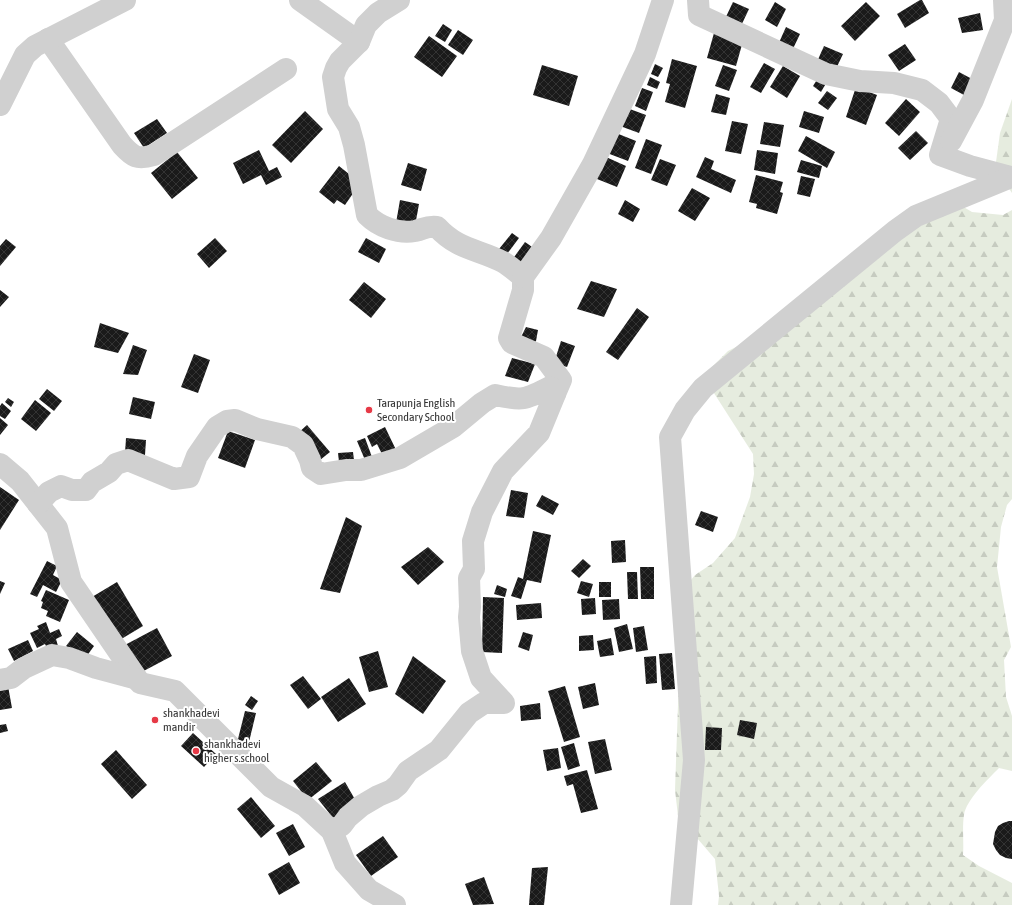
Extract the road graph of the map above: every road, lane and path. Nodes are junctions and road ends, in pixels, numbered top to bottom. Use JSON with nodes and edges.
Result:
{"nodes":[{"id":1,"x":125,"y":0,"type":"edge"},
{"id":2,"x":300,"y":0,"type":"edge"},
{"id":3,"x":399,"y":0,"type":"edge"},
{"id":4,"x":663,"y":0,"type":"edge"},
{"id":5,"x":698,"y":0,"type":"edge"},
{"id":6,"x":1004,"y":0,"type":"edge"},
{"id":7,"x":48,"y":39,"type":"junction"},
{"id":8,"x":359,"y":42,"type":"junction"},
{"id":9,"x":286,"y":69,"type":"dead end"},
{"id":10,"x":0,"y":105,"type":"edge"},
{"id":11,"x":940,"y":155,"type":"junction"},
{"id":12,"x":1012,"y":175,"type":"edge"},
{"id":13,"x":523,"y":277,"type":"junction"},
{"id":14,"x":555,"y":394,"type":"junction"},
{"id":15,"x":0,"y":464,"type":"edge"},
{"id":16,"x":38,"y":504,"type":"junction"},
{"id":17,"x":137,"y":679,"type":"junction"},
{"id":18,"x":0,"y":680,"type":"edge"},
{"id":19,"x":332,"y":831,"type":"junction"},
{"id":20,"x":395,"y":905,"type":"edge"},
{"id":21,"x":681,"y":905,"type":"edge"}],
"edges":[{"from":1,"to":7,"type":"street"},
{"from":2,"to":8,"type":"street"},
{"from":3,"to":8,"type":"street"},
{"from":4,"to":13,"type":"street"},
{"from":5,"to":11,"type":"street"},
{"from":6,"to":11,"type":"street"},
{"from":7,"to":9,"type":"street"},
{"from":7,"to":10,"type":"street"},
{"from":8,"to":13,"type":"street"},
{"from":11,"to":12,"type":"street"},
{"from":12,"to":21,"type":"street"},
{"from":13,"to":14,"type":"street"},
{"from":14,"to":16,"type":"street"},
{"from":14,"to":19,"type":"street"},
{"from":15,"to":16,"type":"street"},
{"from":16,"to":17,"type":"street"},
{"from":17,"to":18,"type":"street"},
{"from":17,"to":19,"type":"street"},
{"from":19,"to":20,"type":"street"}]}
